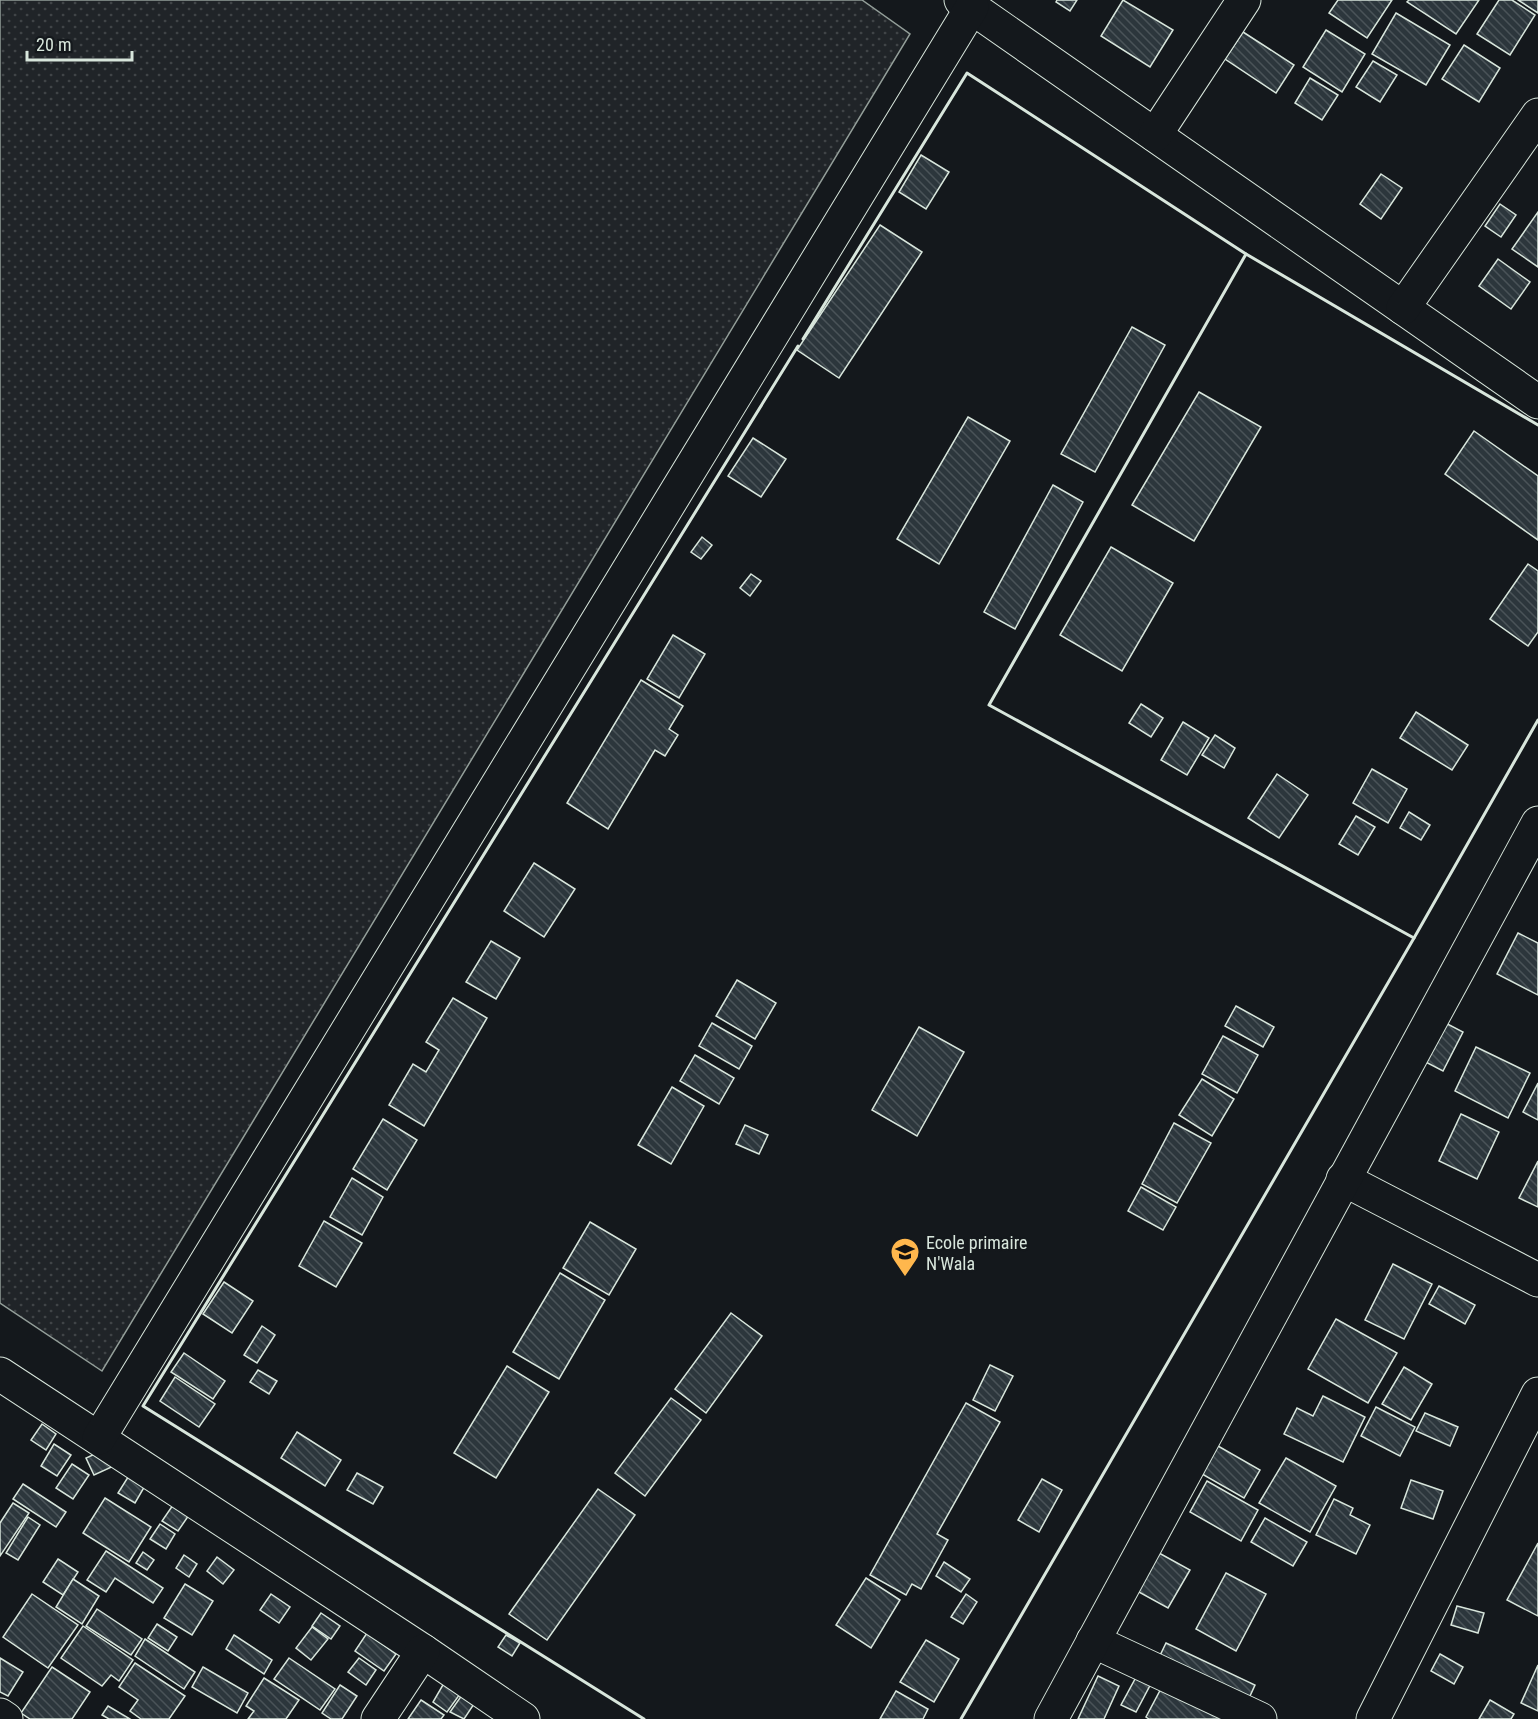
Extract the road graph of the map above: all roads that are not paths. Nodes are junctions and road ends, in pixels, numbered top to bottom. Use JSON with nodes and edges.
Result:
{"nodes":[{"id":1,"x":1244,"y":0,"type":"edge"},
{"id":2,"x":966,"y":4,"type":"edge"},
{"id":3,"x":1538,"y":115,"type":"edge"},
{"id":4,"x":1155,"y":135,"type":"junction"},
{"id":5,"x":1403,"y":308,"type":"junction"},
{"id":6,"x":1538,"y":402,"type":"edge"},
{"id":7,"x":1538,"y":823,"type":"edge"},
{"id":8,"x":1343,"y":1179,"type":"junction"},
{"id":9,"x":1538,"y":1280,"type":"edge"},
{"id":10,"x":0,"y":1374,"type":"edge"},
{"id":11,"x":1538,"y":1394,"type":"edge"},
{"id":12,"x":99,"y":1438,"type":"junction"},
{"id":13,"x":1093,"y":1641,"type":"junction"},
{"id":14,"x":423,"y":1651,"type":"junction"},
{"id":15,"x":0,"y":1715,"type":"edge"},
{"id":16,"x":6,"y":1719,"type":"edge"},
{"id":17,"x":378,"y":1719,"type":"edge"},
{"id":18,"x":524,"y":1719,"type":"edge"},
{"id":19,"x":1051,"y":1719,"type":"edge"},
{"id":20,"x":1260,"y":1719,"type":"edge"},
{"id":21,"x":1373,"y":1719,"type":"edge"}],
"edges":[{"from":1,"to":4,"type":"street"},
{"from":2,"to":4,"type":"street"},
{"from":2,"to":12,"type":"street"},
{"from":3,"to":5,"type":"street"},
{"from":4,"to":5,"type":"street"},
{"from":5,"to":6,"type":"street"},
{"from":7,"to":8,"type":"street"},
{"from":8,"to":9,"type":"street"},
{"from":8,"to":13,"type":"street"},
{"from":10,"to":12,"type":"street"},
{"from":11,"to":21,"type":"street"},
{"from":12,"to":14,"type":"street"},
{"from":13,"to":19,"type":"street"},
{"from":13,"to":20,"type":"street"},
{"from":14,"to":17,"type":"street"},
{"from":14,"to":18,"type":"street"},
{"from":15,"to":16,"type":"street"}]}
